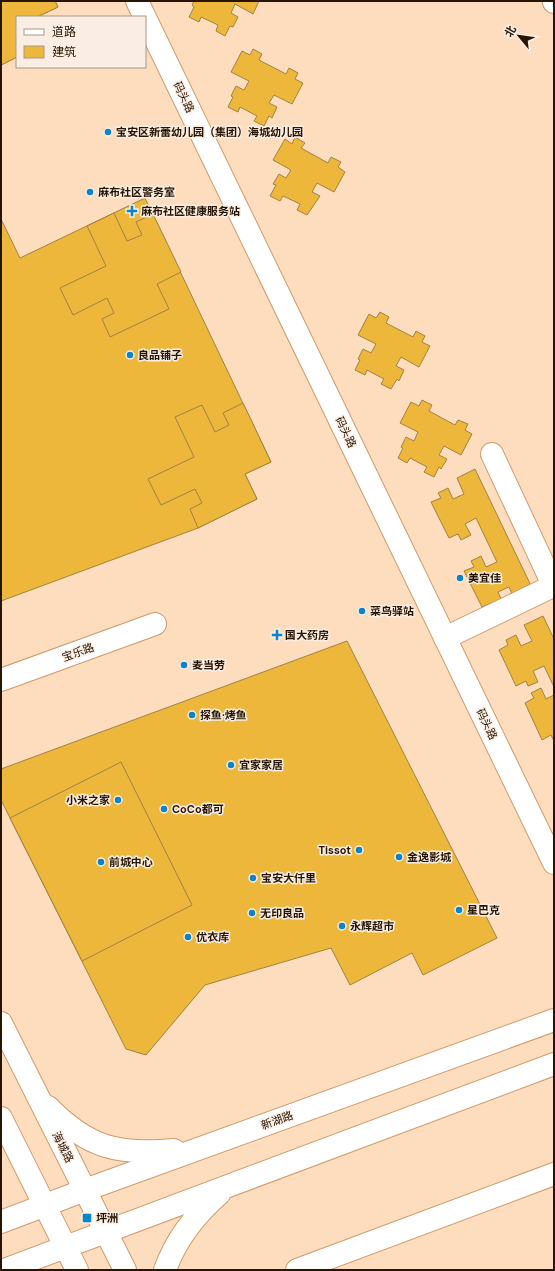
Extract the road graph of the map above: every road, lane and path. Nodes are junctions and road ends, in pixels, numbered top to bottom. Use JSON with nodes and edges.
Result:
{"nodes":[{"id":1,"x":137,"y":1,"type":"edge"},
{"id":2,"x":144,"y":16,"type":"edge"},
{"id":3,"x":146,"y":20,"type":"edge"},
{"id":4,"x":492,"y":454,"type":"dead end"},
{"id":5,"x":554,"y":586,"type":"edge"},
{"id":6,"x":155,"y":624,"type":"dead end"},
{"id":7,"x":445,"y":638,"type":"junction"},
{"id":8,"x":1,"y":680,"type":"edge"},
{"id":9,"x":554,"y":863,"type":"edge"},
{"id":10,"x":554,"y":1020,"type":"edge"},
{"id":11,"x":1,"y":1023,"type":"edge"},
{"id":12,"x":554,"y":1064,"type":"edge"},
{"id":13,"x":38,"y":1096,"type":"junction"},
{"id":14,"x":1,"y":1118,"type":"edge"},
{"id":15,"x":205,"y":1146,"type":"junction"},
{"id":16,"x":554,"y":1174,"type":"edge"},
{"id":17,"x":228,"y":1186,"type":"junction"},
{"id":18,"x":85,"y":1190,"type":"junction"},
{"id":19,"x":45,"y":1205,"type":"junction"},
{"id":20,"x":1,"y":1222,"type":"edge"},
{"id":21,"x":106,"y":1232,"type":"junction"},
{"id":22,"x":66,"y":1248,"type":"junction"},
{"id":23,"x":4,"y":1270,"type":"edge"},
{"id":24,"x":77,"y":1270,"type":"edge"},
{"id":25,"x":125,"y":1270,"type":"edge"},
{"id":26,"x":165,"y":1270,"type":"edge"},
{"id":27,"x":297,"y":1270,"type":"edge"}],
"edges":[{"from":1,"to":2,"type":"main road","name":"码头路"},
{"from":3,"to":7,"type":"main road","name":"码头路"},
{"from":4,"to":5,"type":"main road"},
{"from":5,"to":7,"type":"main road"},
{"from":6,"to":8,"type":"main road","name":"宝乐路"},
{"from":7,"to":9,"type":"main road","name":"码头路"},
{"from":10,"to":15,"type":"main road","name":"新湖路"},
{"from":11,"to":13,"type":"main road","name":"海城路"},
{"from":12,"to":17,"type":"main road"},
{"from":13,"to":15,"type":"main road"},
{"from":13,"to":18,"type":"main road","name":"海城路"},
{"from":14,"to":19,"type":"main road"},
{"from":15,"to":18,"type":"main road","name":"新湖路"},
{"from":16,"to":27,"type":"main road"},
{"from":17,"to":21,"type":"main road"},
{"from":17,"to":26,"type":"main road"},
{"from":18,"to":19,"type":"main road","name":"新湖路"},
{"from":18,"to":21,"type":"main road","name":"海城路"},
{"from":19,"to":20,"type":"main road","name":"新湖路"},
{"from":19,"to":22,"type":"main road"},
{"from":21,"to":22,"type":"main road"},
{"from":21,"to":25,"type":"main road","name":"海城路"},
{"from":22,"to":23,"type":"main road"},
{"from":22,"to":24,"type":"main road"}]}
